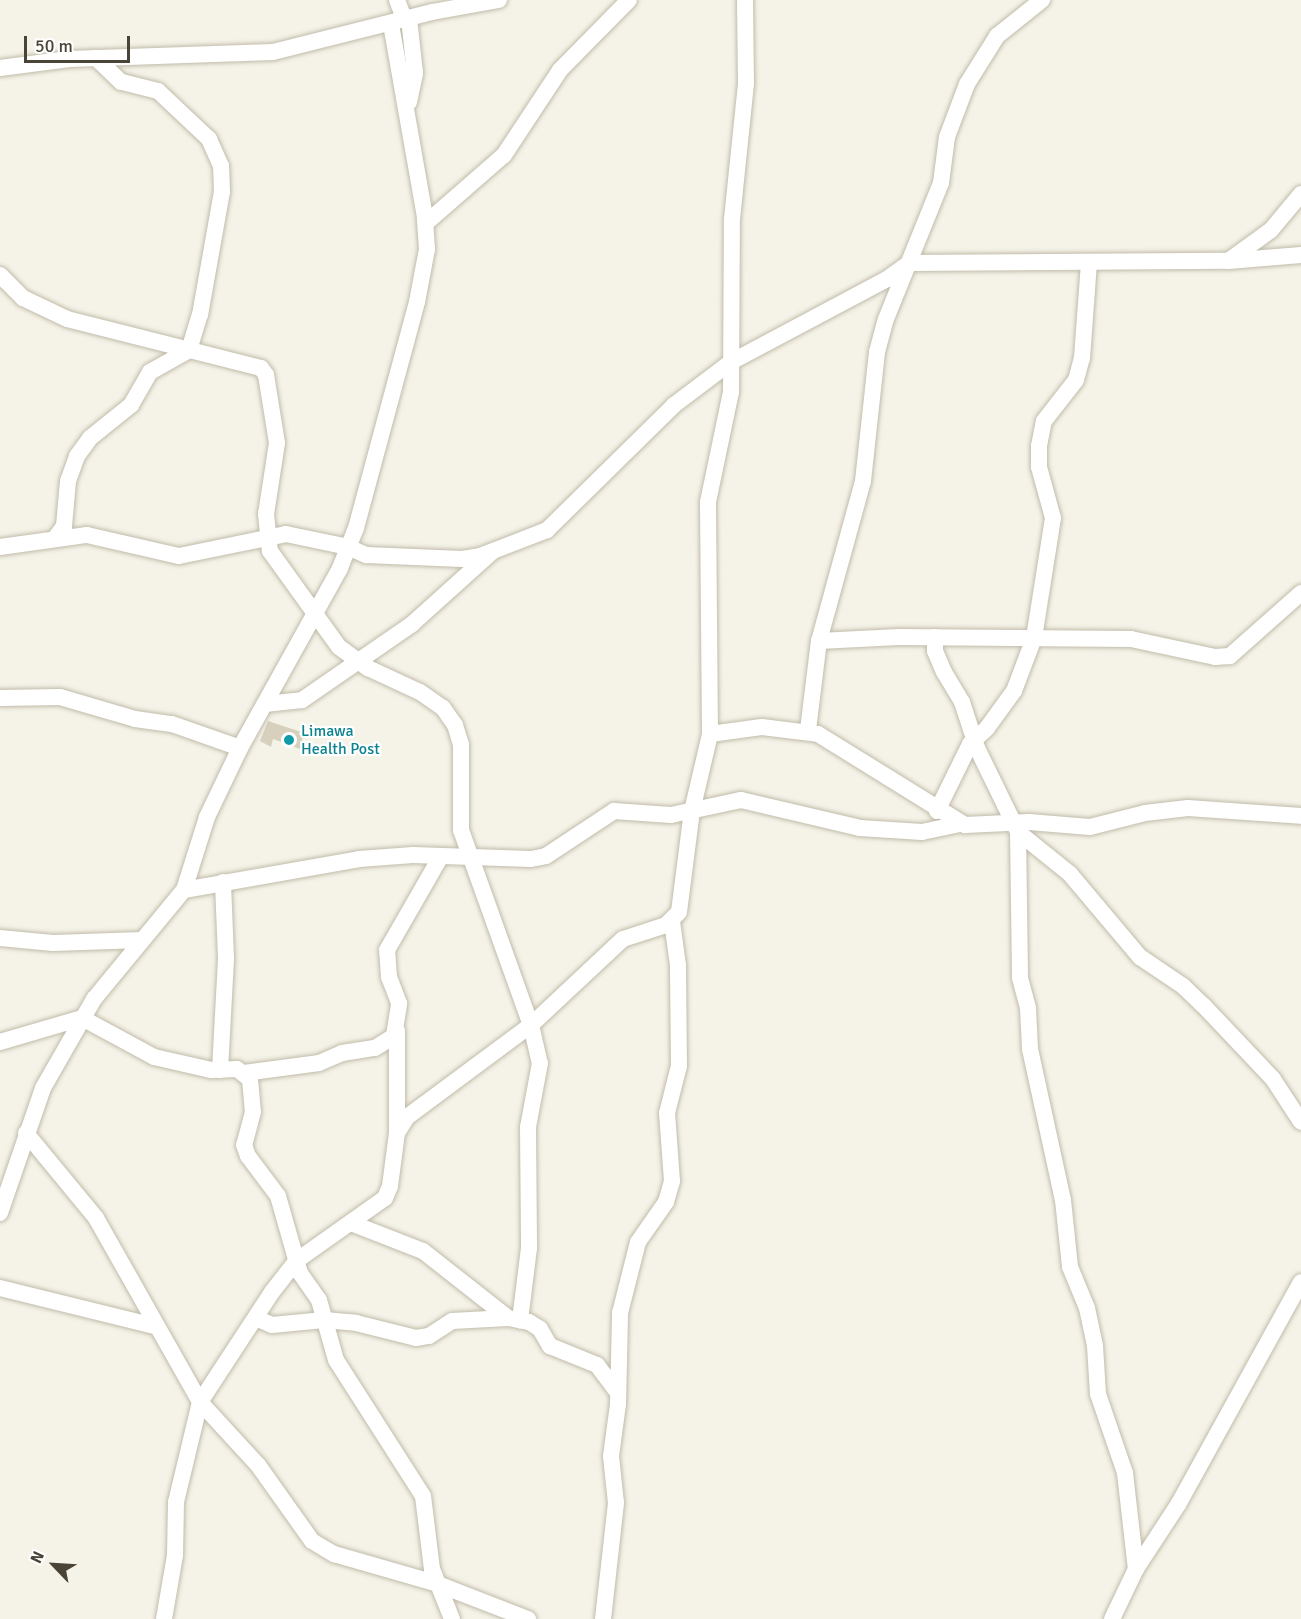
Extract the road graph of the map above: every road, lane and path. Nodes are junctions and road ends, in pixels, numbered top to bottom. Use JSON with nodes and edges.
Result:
{"nodes":[{"id":1,"x":397,"y":0,"type":"edge"},
{"id":2,"x":499,"y":0,"type":"edge"},
{"id":3,"x":629,"y":0,"type":"edge"},
{"id":4,"x":745,"y":0,"type":"edge"},
{"id":5,"x":1042,"y":0,"type":"edge"},
{"id":6,"x":402,"y":22,"type":"junction"},
{"id":7,"x":96,"y":58,"type":"junction"},
{"id":8,"x":0,"y":68,"type":"edge"},
{"id":9,"x":1301,"y":194,"type":"edge"},
{"id":10,"x":426,"y":223,"type":"junction"},
{"id":11,"x":1301,"y":255,"type":"edge"},
{"id":12,"x":1228,"y":261,"type":"junction"},
{"id":13,"x":909,"y":263,"type":"junction"},
{"id":14,"x":1089,"y":263,"type":"junction"},
{"id":15,"x":0,"y":275,"type":"edge"},
{"id":16,"x":189,"y":350,"type":"junction"},
{"id":17,"x":731,"y":362,"type":"junction"},
{"id":18,"x":56,"y":537,"type":"junction"},
{"id":19,"x":266,"y":538,"type":"junction"},
{"id":20,"x":0,"y":547,"type":"edge"},
{"id":21,"x":348,"y":547,"type":"junction"},
{"id":22,"x":496,"y":548,"type":"junction"},
{"id":23,"x":366,"y":555,"type":"junction"},
{"id":24,"x":340,"y":568,"type":"junction"},
{"id":25,"x":1301,"y":592,"type":"edge"},
{"id":26,"x":314,"y":615,"type":"junction"},
{"id":27,"x":935,"y":637,"type":"junction"},
{"id":28,"x":1034,"y":638,"type":"junction"},
{"id":29,"x":819,"y":641,"type":"junction"},
{"id":30,"x":357,"y":661,"type":"junction"},
{"id":31,"x":0,"y":698,"type":"edge"},
{"id":32,"x":265,"y":704,"type":"junction"},
{"id":33,"x":808,"y":730,"type":"junction"},
{"id":34,"x":710,"y":734,"type":"junction"},
{"id":35,"x":974,"y":740,"type":"junction"},
{"id":36,"x":240,"y":748,"type":"junction"},
{"id":37,"x":692,"y":811,"type":"junction"},
{"id":38,"x":937,"y":811,"type":"junction"},
{"id":39,"x":1301,"y":816,"type":"edge"},
{"id":40,"x":961,"y":824,"type":"junction"},
{"id":41,"x":1016,"y":827,"type":"junction"},
{"id":42,"x":441,"y":856,"type":"junction"},
{"id":43,"x":472,"y":857,"type":"junction"},
{"id":44,"x":223,"y":882,"type":"junction"},
{"id":45,"x":184,"y":890,"type":"junction"},
{"id":46,"x":672,"y":922,"type":"junction"},
{"id":47,"x":0,"y":938,"type":"edge"},
{"id":48,"x":142,"y":940,"type":"junction"},
{"id":49,"x":82,"y":1018,"type":"junction"},
{"id":50,"x":531,"y":1025,"type":"junction"},
{"id":51,"x":397,"y":1031,"type":"junction"},
{"id":52,"x":0,"y":1042,"type":"edge"},
{"id":53,"x":220,"y":1070,"type":"junction"},
{"id":54,"x":244,"y":1073,"type":"junction"},
{"id":55,"x":1301,"y":1122,"type":"edge"},
{"id":56,"x":27,"y":1133,"type":"junction"},
{"id":57,"x":397,"y":1133,"type":"junction"},
{"id":58,"x":0,"y":1213,"type":"edge"},
{"id":59,"x":351,"y":1223,"type":"junction"},
{"id":60,"x":297,"y":1261,"type":"junction"},
{"id":61,"x":1301,"y":1282,"type":"edge"},
{"id":62,"x":0,"y":1288,"type":"edge"},
{"id":63,"x":256,"y":1318,"type":"junction"},
{"id":64,"x":514,"y":1319,"type":"junction"},
{"id":65,"x":324,"y":1320,"type":"junction"},
{"id":66,"x":155,"y":1326,"type":"junction"},
{"id":67,"x":618,"y":1392,"type":"junction"},
{"id":68,"x":200,"y":1402,"type":"junction"},
{"id":69,"x":1136,"y":1569,"type":"junction"},
{"id":70,"x":437,"y":1584,"type":"junction"},
{"id":71,"x":164,"y":1619,"type":"edge"},
{"id":72,"x":452,"y":1619,"type":"edge"},
{"id":73,"x":528,"y":1619,"type":"edge"},
{"id":74,"x":603,"y":1619,"type":"edge"},
{"id":75,"x":1112,"y":1619,"type":"edge"}],
"edges":[{"from":1,"to":6,"type":"street"},
{"from":2,"to":6,"type":"street"},
{"from":3,"to":10,"type":"street"},
{"from":4,"to":17,"type":"street"},
{"from":5,"to":13,"type":"street"},
{"from":6,"to":7,"type":"street"},
{"from":6,"to":10,"type":"street"},
{"from":7,"to":8,"type":"street"},
{"from":7,"to":16,"type":"street"},
{"from":9,"to":12,"type":"street"},
{"from":10,"to":21,"type":"street"},
{"from":11,"to":12,"type":"street"},
{"from":12,"to":14,"type":"street"},
{"from":13,"to":14,"type":"street"},
{"from":13,"to":17,"type":"street"},
{"from":13,"to":29,"type":"street"},
{"from":14,"to":28,"type":"street"},
{"from":15,"to":16,"type":"street"},
{"from":16,"to":18,"type":"street"},
{"from":16,"to":19,"type":"street"},
{"from":17,"to":22,"type":"street"},
{"from":17,"to":34,"type":"street"},
{"from":18,"to":19,"type":"street"},
{"from":18,"to":20,"type":"street"},
{"from":19,"to":21,"type":"street"},
{"from":19,"to":26,"type":"street"},
{"from":21,"to":23,"type":"street"},
{"from":21,"to":24,"type":"street"},
{"from":22,"to":23,"type":"street"},
{"from":22,"to":30,"type":"street"},
{"from":23,"to":24,"type":"street"},
{"from":24,"to":26,"type":"street"},
{"from":25,"to":28,"type":"street"},
{"from":26,"to":30,"type":"street"},
{"from":26,"to":32,"type":"street"},
{"from":27,"to":28,"type":"street"},
{"from":27,"to":29,"type":"street"},
{"from":27,"to":35,"type":"street"},
{"from":28,"to":35,"type":"street"},
{"from":29,"to":33,"type":"street"},
{"from":30,"to":32,"type":"street"},
{"from":30,"to":43,"type":"street"},
{"from":31,"to":36,"type":"street"},
{"from":32,"to":36,"type":"street"},
{"from":33,"to":34,"type":"street"},
{"from":33,"to":38,"type":"street"},
{"from":34,"to":37,"type":"street"},
{"from":35,"to":38,"type":"street"},
{"from":35,"to":41,"type":"street"},
{"from":36,"to":45,"type":"street"},
{"from":37,"to":40,"type":"street"},
{"from":37,"to":43,"type":"street"},
{"from":37,"to":46,"type":"street"},
{"from":38,"to":40,"type":"street"},
{"from":39,"to":41,"type":"street"},
{"from":40,"to":41,"type":"street"},
{"from":41,"to":55,"type":"street"},
{"from":41,"to":69,"type":"street"},
{"from":42,"to":43,"type":"street"},
{"from":42,"to":44,"type":"street"},
{"from":42,"to":51,"type":"street"},
{"from":43,"to":50,"type":"street"},
{"from":44,"to":45,"type":"street"},
{"from":44,"to":53,"type":"street"},
{"from":45,"to":48,"type":"street"},
{"from":46,"to":50,"type":"street"},
{"from":46,"to":67,"type":"street"},
{"from":47,"to":48,"type":"street"},
{"from":48,"to":49,"type":"street"},
{"from":49,"to":52,"type":"street"},
{"from":49,"to":53,"type":"street"},
{"from":49,"to":56,"type":"street"},
{"from":50,"to":57,"type":"street"},
{"from":50,"to":64,"type":"street"},
{"from":51,"to":54,"type":"street"},
{"from":51,"to":57,"type":"street"},
{"from":53,"to":54,"type":"street"},
{"from":54,"to":60,"type":"street"},
{"from":56,"to":58,"type":"street"},
{"from":56,"to":66,"type":"street"},
{"from":57,"to":59,"type":"street"},
{"from":59,"to":60,"type":"street"},
{"from":59,"to":64,"type":"street"},
{"from":60,"to":63,"type":"street"},
{"from":60,"to":65,"type":"street"},
{"from":61,"to":69,"type":"street"},
{"from":62,"to":66,"type":"street"},
{"from":63,"to":65,"type":"street"},
{"from":63,"to":68,"type":"street"},
{"from":64,"to":65,"type":"street"},
{"from":64,"to":67,"type":"street"},
{"from":65,"to":70,"type":"street"},
{"from":66,"to":68,"type":"street"},
{"from":67,"to":74,"type":"street"},
{"from":68,"to":70,"type":"street"},
{"from":68,"to":71,"type":"street"},
{"from":69,"to":75,"type":"street"},
{"from":70,"to":72,"type":"street"},
{"from":70,"to":73,"type":"street"}]}
